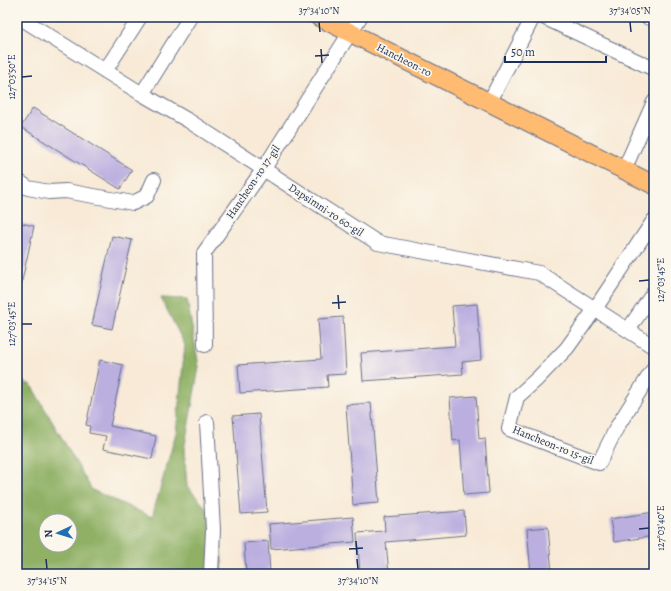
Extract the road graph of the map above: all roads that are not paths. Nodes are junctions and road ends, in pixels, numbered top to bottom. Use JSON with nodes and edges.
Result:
{"nodes":[{"id":1,"x":19,"y":17,"type":"edge"},
{"id":2,"x":140,"y":17,"type":"edge"},
{"id":3,"x":190,"y":17,"type":"edge"},
{"id":4,"x":319,"y":17,"type":"edge"},
{"id":5,"x":360,"y":17,"type":"edge"},
{"id":6,"x":533,"y":17,"type":"edge"},
{"id":7,"x":543,"y":17,"type":"edge"},
{"id":8,"x":647,"y":17,"type":"edge"},
{"id":9,"x":654,"y":20,"type":"edge"},
{"id":10,"x":351,"y":33,"type":"junction"},
{"id":11,"x":654,"y":69,"type":"edge"},
{"id":12,"x":105,"y":71,"type":"junction"},
{"id":13,"x":142,"y":94,"type":"junction"},
{"id":14,"x":489,"y":102,"type":"junction"},
{"id":15,"x":654,"y":103,"type":"edge"},
{"id":16,"x":263,"y":170,"type":"junction"},
{"id":17,"x":624,"y":170,"type":"junction"},
{"id":18,"x":17,"y":180,"type":"edge"},
{"id":19,"x":154,"y":180,"type":"dead end"},
{"id":20,"x":654,"y":185,"type":"edge"},
{"id":21,"x":654,"y":220,"type":"edge"},
{"id":22,"x":654,"y":292,"type":"edge"},
{"id":23,"x":595,"y":309,"type":"junction"},
{"id":24,"x":628,"y":330,"type":"junction"},
{"id":25,"x":204,"y":345,"type":"dead end"},
{"id":26,"x":654,"y":347,"type":"edge"},
{"id":27,"x":654,"y":368,"type":"edge"},
{"id":28,"x":207,"y":422,"type":"dead end"},
{"id":29,"x":211,"y":574,"type":"edge"}],
"edges":[{"from":1,"to":12,"type":"street","name":"Dapsimni-ro 60-gil"},
{"from":2,"to":12,"type":"street"},
{"from":3,"to":13,"type":"street"},
{"from":4,"to":10,"type":"main road","name":"Hancheon-ro"},
{"from":5,"to":10,"type":"street","name":"Hancheon-ro 17-gil"},
{"from":6,"to":14,"type":"street"},
{"from":7,"to":11,"type":"street"},
{"from":8,"to":9,"type":"street"},
{"from":10,"to":14,"type":"main road","name":"Hancheon-ro"},
{"from":10,"to":16,"type":"street","name":"Hancheon-ro 17-gil"},
{"from":12,"to":13,"type":"street","name":"Dapsimni-ro 60-gil"},
{"from":13,"to":16,"type":"street","name":"Dapsimni-ro 60-gil"},
{"from":14,"to":17,"type":"main road","name":"Hancheon-ro"},
{"from":15,"to":17,"type":"street"},
{"from":16,"to":23,"type":"street","name":"Dapsimni-ro 60-gil"},
{"from":16,"to":25,"type":"street","name":"Hancheon-ro 17-gil"},
{"from":17,"to":20,"type":"main road","name":"Hancheon-ro"},
{"from":18,"to":19,"type":"street"},
{"from":21,"to":23,"type":"street","name":"Hancheon-ro 15-gil"},
{"from":22,"to":24,"type":"street"},
{"from":23,"to":24,"type":"street","name":"Dapsimni-ro 60-gil"},
{"from":23,"to":27,"type":"street","name":"Hancheon-ro 15-gil"},
{"from":24,"to":26,"type":"street","name":"Dapsimni-ro 60-gil"},
{"from":28,"to":29,"type":"street"}]}
